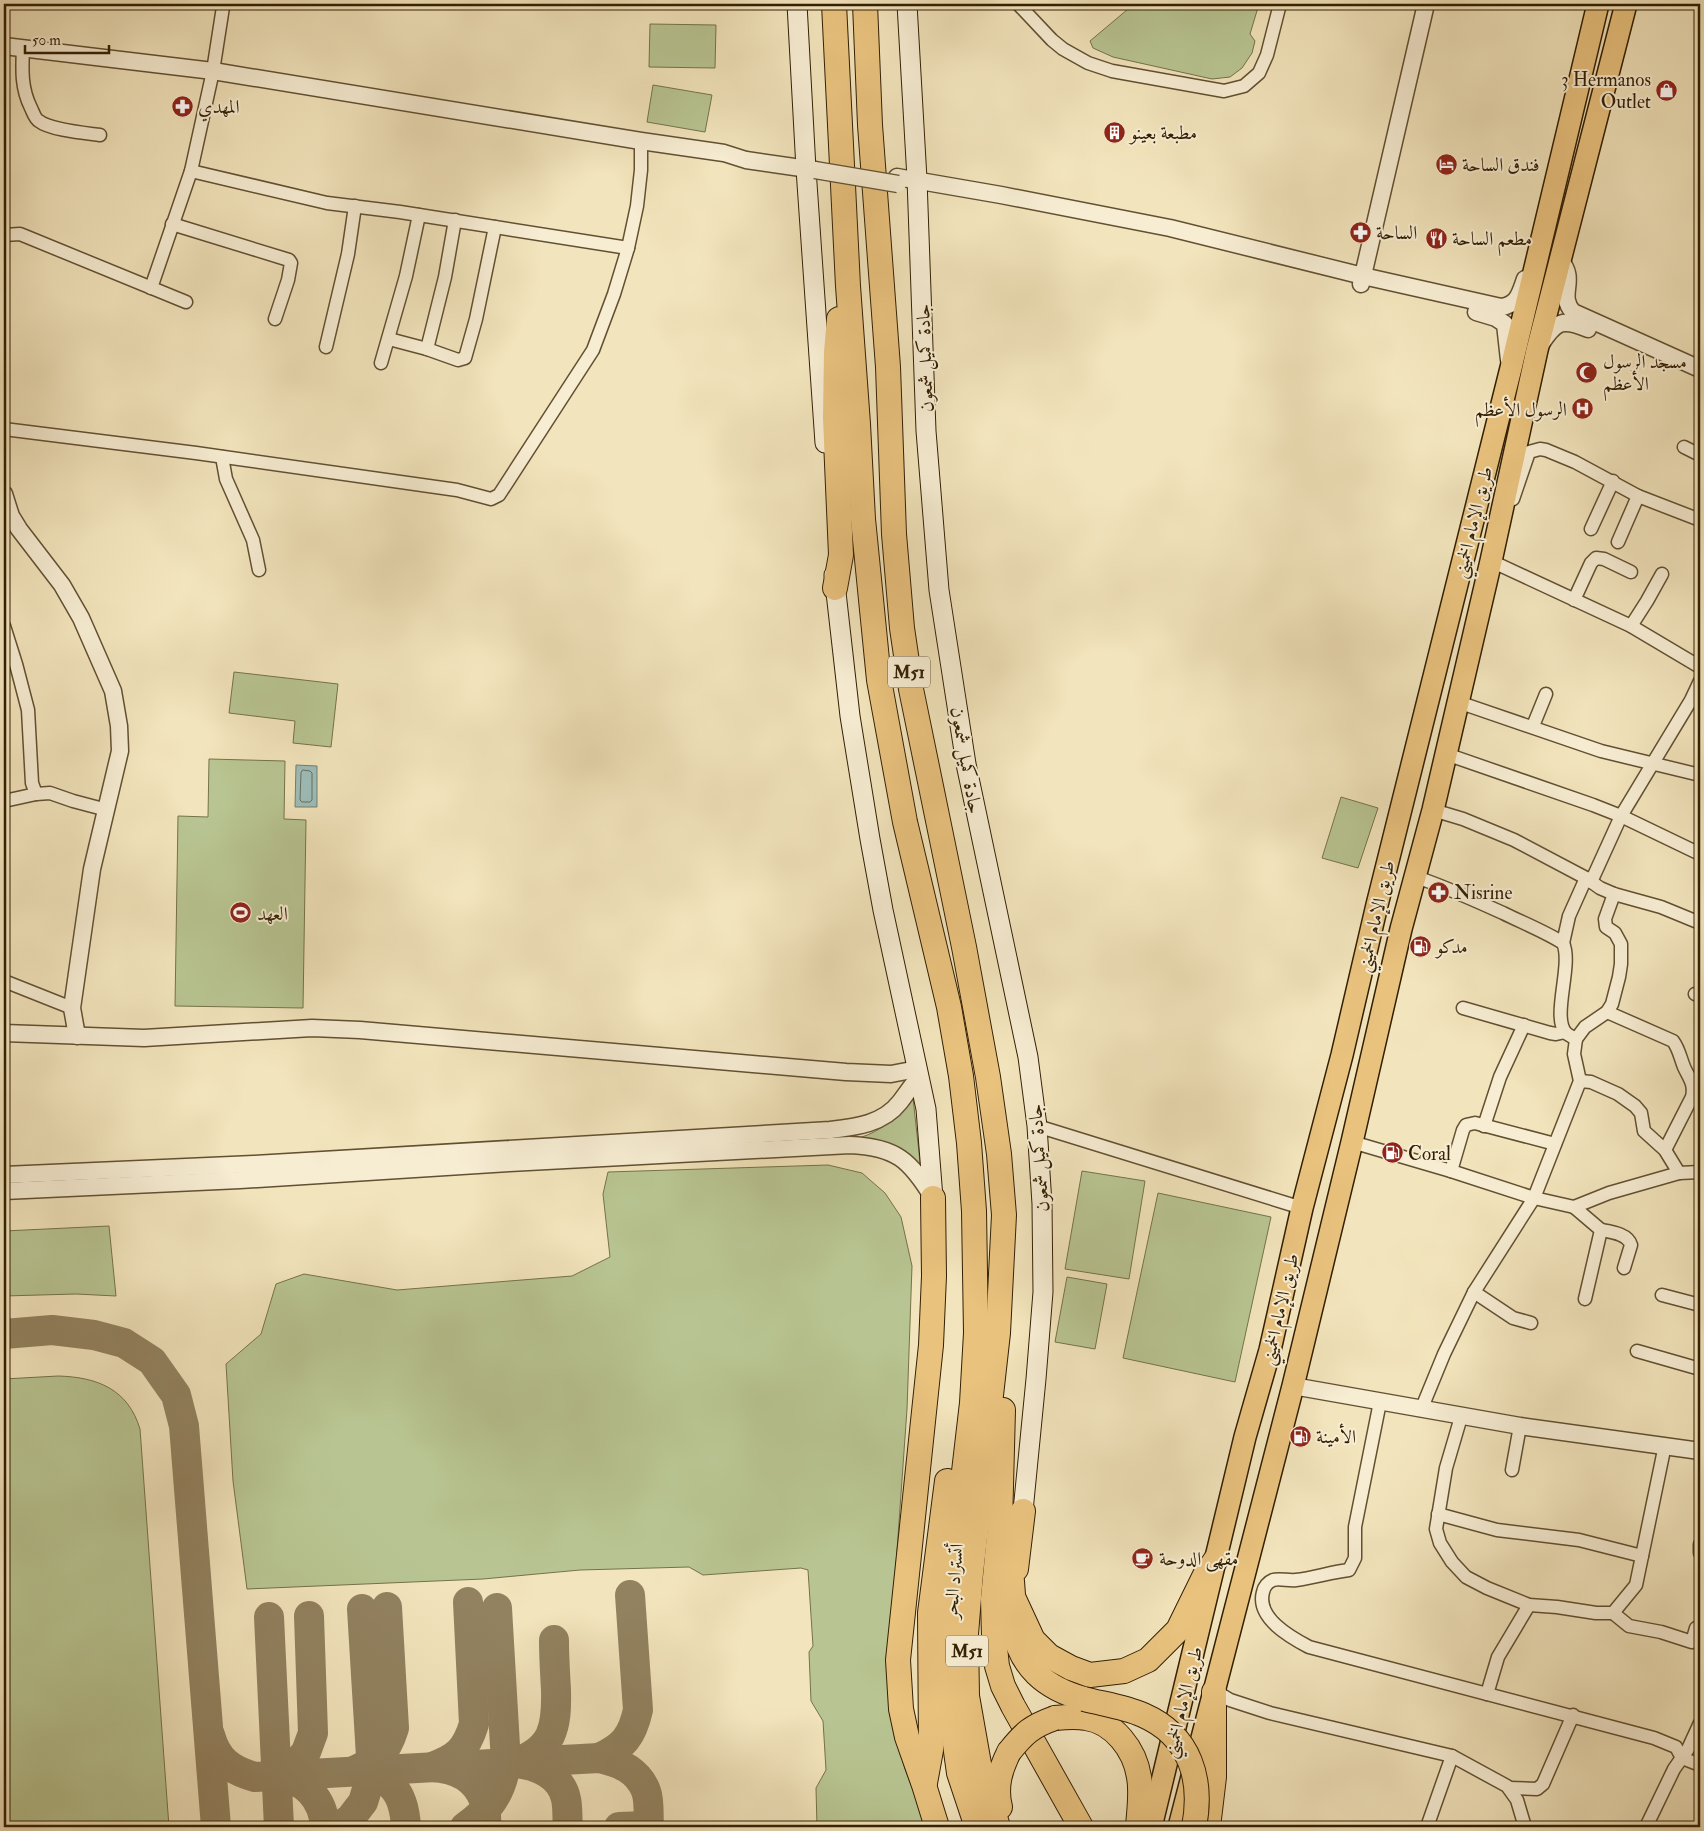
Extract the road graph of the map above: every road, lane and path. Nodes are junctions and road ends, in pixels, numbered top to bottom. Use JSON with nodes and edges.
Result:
{"nodes":[{"id":1,"x":797,"y":4,"type":"edge"},
{"id":2,"x":834,"y":4,"type":"edge"},
{"id":3,"x":865,"y":4,"type":"edge"},
{"id":4,"x":906,"y":4,"type":"edge"},
{"id":5,"x":1018,"y":4,"type":"edge"},
{"id":6,"x":1280,"y":4,"type":"edge"},
{"id":7,"x":1426,"y":4,"type":"edge"},
{"id":8,"x":1598,"y":4,"type":"edge"},
{"id":9,"x":1626,"y":4,"type":"edge"},
{"id":10,"x":223,"y":7,"type":"dead end"},
{"id":11,"x":4,"y":46,"type":"edge"},
{"id":12,"x":23,"y":48,"type":"junction"},
{"id":13,"x":213,"y":71,"type":"junction"},
{"id":14,"x":100,"y":135,"type":"dead end"},
{"id":15,"x":641,"y":141,"type":"junction"},
{"id":16,"x":810,"y":166,"type":"junction"},
{"id":17,"x":190,"y":171,"type":"junction"},
{"id":18,"x":917,"y":183,"type":"junction"},
{"id":19,"x":355,"y":206,"type":"junction"},
{"id":20,"x":419,"y":215,"type":"junction"},
{"id":21,"x":455,"y":220,"type":"junction"},
{"id":22,"x":172,"y":224,"type":"junction"},
{"id":23,"x":494,"y":227,"type":"junction"},
{"id":24,"x":4,"y":235,"type":"edge"},
{"id":25,"x":628,"y":248,"type":"junction"},
{"id":26,"x":1538,"y":257,"type":"junction"},
{"id":27,"x":1560,"y":260,"type":"junction"},
{"id":28,"x":1362,"y":280,"type":"junction"},
{"id":29,"x":848,"y":286,"type":"junction"},
{"id":30,"x":151,"y":288,"type":"junction"},
{"id":31,"x":186,"y":302,"type":"dead end"},
{"id":32,"x":1572,"y":317,"type":"junction"},
{"id":33,"x":275,"y":319,"type":"dead end"},
{"id":34,"x":389,"y":339,"type":"junction"},
{"id":35,"x":326,"y":347,"type":"dead end"},
{"id":36,"x":426,"y":349,"type":"junction"},
{"id":37,"x":1537,"y":350,"type":"junction"},
{"id":38,"x":381,"y":363,"type":"dead end"},
{"id":39,"x":1511,"y":368,"type":"junction"},
{"id":40,"x":1700,"y":370,"type":"edge"},
{"id":41,"x":4,"y":430,"type":"edge"},
{"id":42,"x":1684,"y":447,"type":"dead end"},
{"id":43,"x":1700,"y":455,"type":"edge"},
{"id":44,"x":222,"y":457,"type":"junction"},
{"id":45,"x":1613,"y":481,"type":"junction"},
{"id":46,"x":4,"y":494,"type":"edge"},
{"id":47,"x":1638,"y":496,"type":"junction"},
{"id":48,"x":1501,"y":514,"type":"junction"},
{"id":49,"x":1700,"y":520,"type":"edge"},
{"id":50,"x":1591,"y":529,"type":"dead end"},
{"id":51,"x":1618,"y":542,"type":"dead end"},
{"id":52,"x":1491,"y":561,"type":"junction"},
{"id":53,"x":259,"y":570,"type":"dead end"},
{"id":54,"x":1631,"y":572,"type":"dead end"},
{"id":55,"x":1662,"y":574,"type":"dead end"},
{"id":56,"x":835,"y":588,"type":"junction"},
{"id":57,"x":1574,"y":600,"type":"junction"},
{"id":58,"x":4,"y":626,"type":"edge"},
{"id":59,"x":1631,"y":626,"type":"junction"},
{"id":60,"x":1700,"y":667,"type":"edge"},
{"id":61,"x":1700,"y":681,"type":"edge"},
{"id":62,"x":1546,"y":694,"type":"dead end"},
{"id":63,"x":1458,"y":702,"type":"junction"},
{"id":64,"x":1533,"y":726,"type":"junction"},
{"id":65,"x":1446,"y":754,"type":"junction"},
{"id":66,"x":1653,"y":764,"type":"junction"},
{"id":67,"x":1700,"y":775,"type":"edge"},
{"id":68,"x":36,"y":794,"type":"junction"},
{"id":69,"x":4,"y":801,"type":"edge"},
{"id":70,"x":107,"y":810,"type":"junction"},
{"id":71,"x":1433,"y":810,"type":"junction"},
{"id":72,"x":1621,"y":816,"type":"junction"},
{"id":73,"x":1700,"y":854,"type":"edge"},
{"id":74,"x":1588,"y":880,"type":"junction"},
{"id":75,"x":1382,"y":882,"type":"junction"},
{"id":76,"x":1414,"y":883,"type":"junction"},
{"id":77,"x":1614,"y":894,"type":"junction"},
{"id":78,"x":1700,"y":923,"type":"edge"},
{"id":79,"x":1369,"y":939,"type":"junction"},
{"id":80,"x":1563,"y":943,"type":"junction"},
{"id":81,"x":1397,"y":946,"type":"junction"},
{"id":82,"x":4,"y":981,"type":"edge"},
{"id":83,"x":72,"y":1008,"type":"junction"},
{"id":84,"x":1463,"y":1008,"type":"dead end"},
{"id":85,"x":1607,"y":1012,"type":"junction"},
{"id":86,"x":1524,"y":1025,"type":"junction"},
{"id":87,"x":4,"y":1033,"type":"edge"},
{"id":88,"x":77,"y":1036,"type":"junction"},
{"id":89,"x":1570,"y":1036,"type":"junction"},
{"id":90,"x":918,"y":1073,"type":"junction"},
{"id":91,"x":1580,"y":1081,"type":"junction"},
{"id":92,"x":1037,"y":1126,"type":"junction"},
{"id":93,"x":1484,"y":1126,"type":"junction"},
{"id":94,"x":1352,"y":1142,"type":"junction"},
{"id":95,"x":1556,"y":1144,"type":"junction"},
{"id":96,"x":1666,"y":1150,"type":"junction"},
{"id":97,"x":1451,"y":1171,"type":"junction"},
{"id":98,"x":1700,"y":1172,"type":"edge"},
{"id":99,"x":1679,"y":1174,"type":"junction"},
{"id":100,"x":4,"y":1175,"type":"edge"},
{"id":101,"x":4,"y":1191,"type":"edge"},
{"id":102,"x":933,"y":1198,"type":"junction"},
{"id":103,"x":1534,"y":1198,"type":"junction"},
{"id":104,"x":1574,"y":1207,"type":"junction"},
{"id":105,"x":1302,"y":1208,"type":"junction"},
{"id":106,"x":1601,"y":1230,"type":"junction"},
{"id":107,"x":1624,"y":1268,"type":"dead end"},
{"id":108,"x":1474,"y":1292,"type":"junction"},
{"id":109,"x":1662,"y":1295,"type":"dead end"},
{"id":110,"x":1585,"y":1298,"type":"dead end"},
{"id":111,"x":1700,"y":1305,"type":"edge"},
{"id":112,"x":1531,"y":1323,"type":"dead end"},
{"id":113,"x":987,"y":1333,"type":"junction"},
{"id":114,"x":1637,"y":1351,"type":"dead end"},
{"id":115,"x":1700,"y":1369,"type":"edge"},
{"id":116,"x":1292,"y":1386,"type":"junction"},
{"id":117,"x":1380,"y":1402,"type":"junction"},
{"id":118,"x":1421,"y":1410,"type":"junction"},
{"id":119,"x":1461,"y":1417,"type":"junction"},
{"id":120,"x":1520,"y":1426,"type":"junction"},
{"id":121,"x":1665,"y":1445,"type":"junction"},
{"id":122,"x":1700,"y":1451,"type":"edge"},
{"id":123,"x":1512,"y":1470,"type":"dead end"},
{"id":124,"x":1023,"y":1511,"type":"joint"},
{"id":125,"x":1438,"y":1514,"type":"junction"},
{"id":126,"x":1000,"y":1524,"type":"junction"},
{"id":127,"x":1700,"y":1544,"type":"edge"},
{"id":128,"x":1700,"y":1553,"type":"edge"},
{"id":129,"x":1642,"y":1556,"type":"junction"},
{"id":130,"x":1217,"y":1558,"type":"junction"},
{"id":131,"x":1013,"y":1593,"type":"junction"},
{"id":132,"x":1529,"y":1606,"type":"junction"},
{"id":133,"x":1613,"y":1613,"type":"junction"},
{"id":134,"x":1700,"y":1630,"type":"edge"},
{"id":135,"x":1196,"y":1645,"type":"junction"},
{"id":136,"x":1225,"y":1652,"type":"junction"},
{"id":137,"x":1214,"y":1690,"type":"junction"},
{"id":138,"x":948,"y":1694,"type":"junction"},
{"id":139,"x":1487,"y":1694,"type":"junction"},
{"id":140,"x":1573,"y":1716,"type":"junction"},
{"id":141,"x":1700,"y":1722,"type":"edge"},
{"id":142,"x":1452,"y":1756,"type":"junction"},
{"id":143,"x":1682,"y":1758,"type":"junction"},
{"id":144,"x":1700,"y":1765,"type":"edge"},
{"id":145,"x":924,"y":1785,"type":"junction"},
{"id":146,"x":1509,"y":1788,"type":"junction"},
{"id":147,"x":937,"y":1827,"type":"edge"},
{"id":148,"x":964,"y":1827,"type":"edge"},
{"id":149,"x":977,"y":1827,"type":"edge"},
{"id":150,"x":998,"y":1827,"type":"edge"},
{"id":151,"x":1007,"y":1827,"type":"edge"},
{"id":152,"x":1081,"y":1827,"type":"edge"},
{"id":153,"x":1138,"y":1827,"type":"edge"},
{"id":154,"x":1151,"y":1827,"type":"edge"},
{"id":155,"x":1179,"y":1827,"type":"edge"},
{"id":156,"x":1194,"y":1827,"type":"edge"},
{"id":157,"x":1208,"y":1827,"type":"edge"},
{"id":158,"x":1218,"y":1827,"type":"edge"},
{"id":159,"x":1427,"y":1827,"type":"edge"},
{"id":160,"x":1526,"y":1827,"type":"edge"},
{"id":161,"x":1646,"y":1827,"type":"edge"}],
"edges":[{"from":1,"to":16,"type":"main road"},
{"from":2,"to":29,"type":"highway","number":"M51"},
{"from":3,"to":113,"type":"highway","name":"جادة كميل شمعون","number":"M51"},
{"from":4,"to":18,"type":"main road","name":"جادة كميل شمعون"},
{"from":5,"to":6,"type":"street"},
{"from":7,"to":28,"type":"street"},
{"from":8,"to":26,"type":"highway","name":"طريق الإمام الخميني"},
{"from":9,"to":27,"type":"highway","name":"طريق الإمام الخميني"},
{"from":10,"to":13,"type":"street"},
{"from":11,"to":12,"type":"street"},
{"from":12,"to":13,"type":"street"},
{"from":12,"to":14,"type":"street"},
{"from":13,"to":15,"type":"street"},
{"from":13,"to":17,"type":"street"},
{"from":15,"to":16,"type":"street"},
{"from":15,"to":25,"type":"street"},
{"from":16,"to":18,"type":"street"},
{"from":16,"to":56,"type":"main road"},
{"from":17,"to":19,"type":"street"},
{"from":17,"to":22,"type":"street"},
{"from":18,"to":28,"type":"street"},
{"from":18,"to":92,"type":"main road","name":"جادة كميل شمعون"},
{"from":19,"to":20,"type":"street"},
{"from":19,"to":35,"type":"street"},
{"from":20,"to":21,"type":"street"},
{"from":20,"to":34,"type":"street"},
{"from":21,"to":23,"type":"street"},
{"from":21,"to":36,"type":"street"},
{"from":22,"to":30,"type":"street"},
{"from":22,"to":33,"type":"street"},
{"from":23,"to":25,"type":"street"},
{"from":23,"to":36,"type":"street"},
{"from":24,"to":30,"type":"street"},
{"from":25,"to":44,"type":"street"},
{"from":26,"to":28,"type":"street"},
{"from":26,"to":39,"type":"highway","name":"طريق الإمام الخميني"},
{"from":27,"to":32,"type":"street"},
{"from":27,"to":37,"type":"highway","name":"طريق الإمام الخميني"},
{"from":28,"to":39,"type":"street"},
{"from":29,"to":56,"type":"highway"},
{"from":29,"to":113,"type":"highway","number":"M51"},
{"from":30,"to":31,"type":"street"},
{"from":32,"to":37,"type":"street"},
{"from":32,"to":40,"type":"street"},
{"from":34,"to":36,"type":"street"},
{"from":34,"to":38,"type":"street"},
{"from":37,"to":48,"type":"highway","name":"طريق الإمام الخميني"},
{"from":39,"to":75,"type":"highway","name":"طريق الإمام الخميني"},
{"from":41,"to":44,"type":"street"},
{"from":42,"to":43,"type":"street"},
{"from":44,"to":53,"type":"street"},
{"from":45,"to":47,"type":"street"},
{"from":45,"to":48,"type":"street"},
{"from":45,"to":50,"type":"street"},
{"from":46,"to":70,"type":"street"},
{"from":47,"to":49,"type":"street"},
{"from":47,"to":51,"type":"street"},
{"from":48,"to":52,"type":"highway","name":"طريق الإمام الخميني"},
{"from":52,"to":57,"type":"street"},
{"from":52,"to":63,"type":"highway","name":"طريق الإمام الخميني"},
{"from":54,"to":57,"type":"street"},
{"from":55,"to":59,"type":"street"},
{"from":56,"to":90,"type":"main road"},
{"from":57,"to":59,"type":"street"},
{"from":58,"to":68,"type":"street"},
{"from":59,"to":60,"type":"street"},
{"from":61,"to":66,"type":"street"},
{"from":62,"to":64,"type":"street"},
{"from":63,"to":64,"type":"street"},
{"from":63,"to":65,"type":"highway","name":"طريق الإمام الخميني"},
{"from":64,"to":66,"type":"street"},
{"from":65,"to":71,"type":"highway","name":"طريق الإمام الخميني"},
{"from":65,"to":72,"type":"street"},
{"from":66,"to":67,"type":"street"},
{"from":66,"to":72,"type":"street"},
{"from":68,"to":69,"type":"street"},
{"from":68,"to":70,"type":"street"},
{"from":70,"to":83,"type":"street"},
{"from":71,"to":74,"type":"street"},
{"from":71,"to":76,"type":"highway","name":"طريق الإمام الخميني"},
{"from":72,"to":73,"type":"street"},
{"from":72,"to":74,"type":"street"},
{"from":74,"to":77,"type":"street"},
{"from":74,"to":80,"type":"street"},
{"from":75,"to":76,"type":"highway"},
{"from":75,"to":79,"type":"highway","name":"طريق الإمام الخميني"},
{"from":76,"to":80,"type":"street"},
{"from":76,"to":81,"type":"highway","name":"طريق الإمام الخميني"},
{"from":77,"to":78,"type":"street"},
{"from":77,"to":85,"type":"street"},
{"from":79,"to":81,"type":"highway"},
{"from":79,"to":105,"type":"highway","name":"طريق الإمام الخميني"},
{"from":80,"to":89,"type":"street"},
{"from":81,"to":94,"type":"highway","name":"طريق الإمام الخميني"},
{"from":82,"to":83,"type":"street"},
{"from":83,"to":88,"type":"street"},
{"from":84,"to":86,"type":"street"},
{"from":85,"to":89,"type":"street"},
{"from":85,"to":96,"type":"street"},
{"from":86,"to":89,"type":"street"},
{"from":86,"to":93,"type":"street"},
{"from":87,"to":88,"type":"street"},
{"from":88,"to":90,"type":"street"},
{"from":89,"to":91,"type":"street"},
{"from":90,"to":100,"type":"street"},
{"from":90,"to":102,"type":"main road"},
{"from":91,"to":95,"type":"street"},
{"from":91,"to":96,"type":"street"},
{"from":92,"to":105,"type":"street"},
{"from":92,"to":124,"type":"main road","name":"جادة كميل شمعون"},
{"from":93,"to":95,"type":"street"},
{"from":93,"to":97,"type":"street"},
{"from":94,"to":97,"type":"street"},
{"from":94,"to":116,"type":"highway","name":"طريق الإمام الخميني"},
{"from":95,"to":103,"type":"street"},
{"from":96,"to":99,"type":"street"},
{"from":97,"to":103,"type":"street"},
{"from":98,"to":99,"type":"street"},
{"from":99,"to":104,"type":"street"},
{"from":101,"to":102,"type":"street"},
{"from":102,"to":145,"type":"highway"},
{"from":103,"to":104,"type":"street"},
{"from":103,"to":108,"type":"street"},
{"from":104,"to":106,"type":"street"},
{"from":105,"to":130,"type":"highway","name":"طريق الإمام الخميني"},
{"from":106,"to":107,"type":"street"},
{"from":106,"to":110,"type":"street"},
{"from":108,"to":112,"type":"street"},
{"from":108,"to":118,"type":"street"},
{"from":109,"to":111,"type":"street"},
{"from":113,"to":126,"type":"highway"},
{"from":113,"to":138,"type":"highway","name":"أتستراد البحر","number":"M51"},
{"from":113,"to":145,"type":"highway"},
{"from":113,"to":150,"type":"highway","name":"أتستراد البحر","number":"M51"},
{"from":114,"to":115,"type":"street"},
{"from":116,"to":117,"type":"street"},
{"from":116,"to":136,"type":"highway","name":"طريق الإمام الخميني"},
{"from":117,"to":118,"type":"street"},
{"from":117,"to":139,"type":"street"},
{"from":118,"to":119,"type":"street"},
{"from":119,"to":120,"type":"street"},
{"from":119,"to":125,"type":"street"},
{"from":120,"to":121,"type":"street"},
{"from":120,"to":123,"type":"street"},
{"from":121,"to":122,"type":"street"},
{"from":121,"to":129,"type":"street"},
{"from":124,"to":131,"type":"highway"},
{"from":125,"to":129,"type":"street"},
{"from":125,"to":132,"type":"street"},
{"from":126,"to":131,"type":"highway"},
{"from":126,"to":152,"type":"highway"},
{"from":127,"to":128,"type":"street"},
{"from":129,"to":133,"type":"street"},
{"from":130,"to":131,"type":"highway"},
{"from":130,"to":135,"type":"highway","name":"طريق الإمام الخميني"},
{"from":131,"to":156,"type":"highway","bridge":true},
{"from":132,"to":133,"type":"street"},
{"from":132,"to":139,"type":"street"},
{"from":133,"to":134,"type":"street"},
{"from":135,"to":136,"type":"highway"},
{"from":135,"to":154,"type":"highway","name":"طريق الإمام الخميني"},
{"from":136,"to":137,"type":"highway","name":"طريق الإمام الخميني"},
{"from":137,"to":142,"type":"street"},
{"from":137,"to":155,"type":"highway","name":"طريق الإمام الخميني"},
{"from":137,"to":157,"type":"highway"},
{"from":137,"to":158,"type":"highway"},
{"from":138,"to":148,"type":"highway"},
{"from":138,"to":149,"type":"highway","name":"أتستراد البحر","number":"M51"},
{"from":139,"to":140,"type":"street"},
{"from":140,"to":143,"type":"street"},
{"from":140,"to":146,"type":"street"},
{"from":141,"to":143,"type":"street"},
{"from":142,"to":146,"type":"street"},
{"from":142,"to":159,"type":"street"},
{"from":143,"to":144,"type":"street"},
{"from":143,"to":161,"type":"street"},
{"from":145,"to":147,"type":"highway"},
{"from":146,"to":160,"type":"street"},
{"from":151,"to":153,"type":"highway","bridge":true}]}
